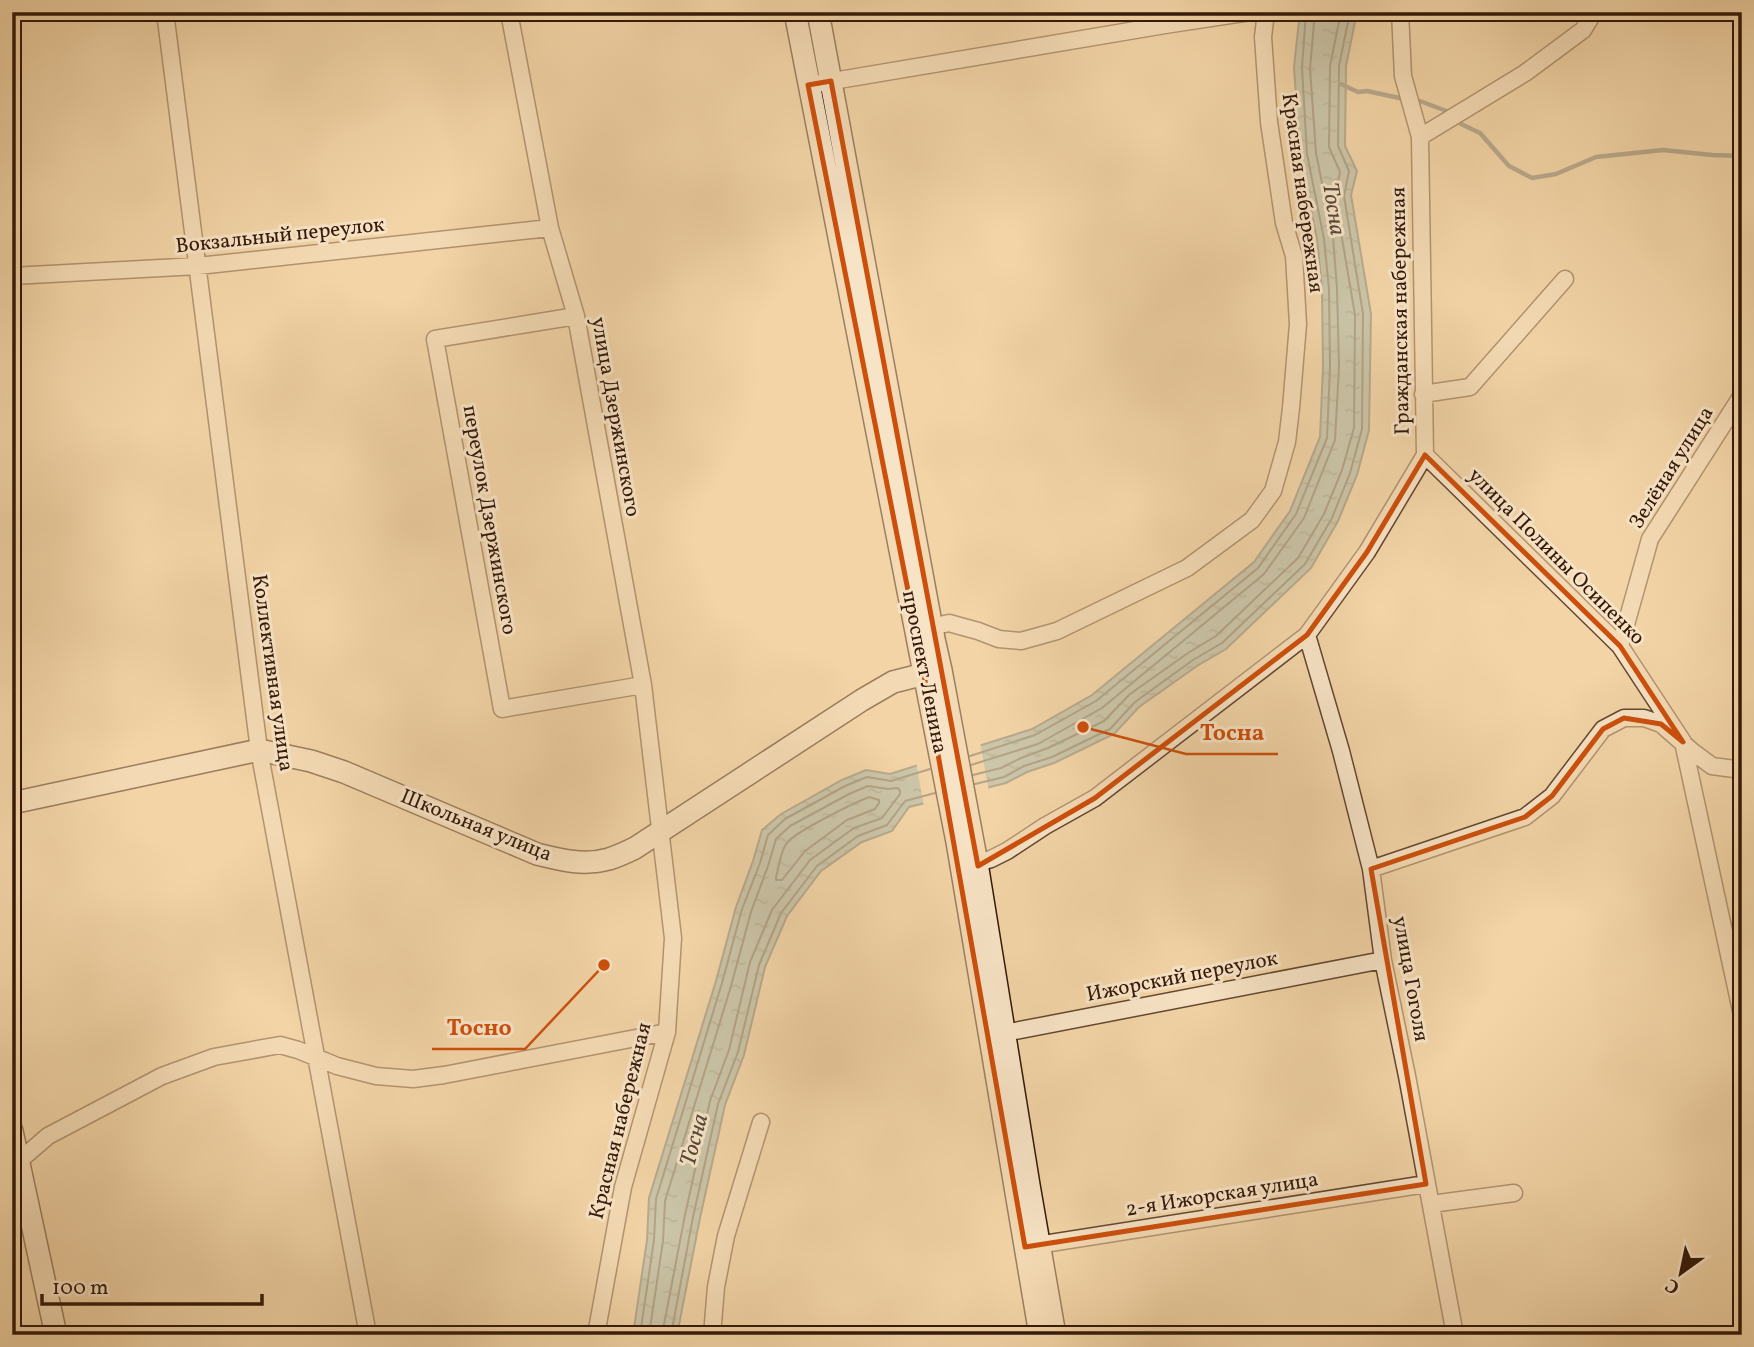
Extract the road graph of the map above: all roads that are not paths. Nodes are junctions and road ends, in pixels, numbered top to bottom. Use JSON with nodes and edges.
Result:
{"nodes":[{"id":1,"x":165,"y":12,"type":"edge"},
{"id":2,"x":509,"y":12,"type":"edge"},
{"id":3,"x":795,"y":12,"type":"edge"},
{"id":4,"x":818,"y":12,"type":"edge"},
{"id":5,"x":1250,"y":12,"type":"edge"},
{"id":6,"x":1266,"y":12,"type":"edge"},
{"id":7,"x":1400,"y":12,"type":"edge"},
{"id":8,"x":1594,"y":12,"type":"edge"},
{"id":9,"x":1164,"y":18,"type":"edge"},
{"id":10,"x":831,"y":81,"type":"junction"},
{"id":11,"x":808,"y":85,"type":"junction"},
{"id":12,"x":1420,"y":137,"type":"junction"},
{"id":13,"x":550,"y":228,"type":"junction"},
{"id":14,"x":198,"y":266,"type":"junction"},
{"id":15,"x":12,"y":276,"type":"edge"},
{"id":16,"x":1565,"y":279,"type":"dead end"},
{"id":17,"x":576,"y":316,"type":"junction"},
{"id":18,"x":1423,"y":394,"type":"junction"},
{"id":19,"x":1742,"y":395,"type":"edge"},
{"id":20,"x":1425,"y":455,"type":"junction"},
{"id":21,"x":932,"y":627,"type":"junction"},
{"id":22,"x":1307,"y":635,"type":"junction"},
{"id":23,"x":1620,"y":646,"type":"junction"},
{"id":24,"x":933,"y":672,"type":"junction"},
{"id":25,"x":643,"y":685,"type":"junction"},
{"id":26,"x":1683,"y":742,"type":"junction"},
{"id":27,"x":259,"y":750,"type":"junction"},
{"id":28,"x":1742,"y":770,"type":"edge"},
{"id":29,"x":12,"y":803,"type":"edge"},
{"id":30,"x":661,"y":832,"type":"junction"},
{"id":31,"x":965,"y":840,"type":"junction"},
{"id":32,"x":977,"y":863,"type":"junction"},
{"id":33,"x":1371,"y":869,"type":"junction"},
{"id":34,"x":1383,"y":960,"type":"junction"},
{"id":35,"x":1742,"y":1015,"type":"edge"},
{"id":36,"x":667,"y":1032,"type":"junction"},
{"id":37,"x":996,"y":1035,"type":"junction"},
{"id":38,"x":316,"y":1057,"type":"junction"},
{"id":39,"x":761,"y":1122,"type":"dead end"},
{"id":40,"x":12,"y":1131,"type":"edge"},
{"id":41,"x":15,"y":1162,"type":"edge"},
{"id":42,"x":1426,"y":1184,"type":"junction"},
{"id":43,"x":1514,"y":1193,"type":"dead end"},
{"id":44,"x":1431,"y":1203,"type":"junction"},
{"id":45,"x":1032,"y":1246,"type":"junction"},
{"id":46,"x":55,"y":1335,"type":"edge"},
{"id":47,"x":368,"y":1335,"type":"edge"},
{"id":48,"x":596,"y":1335,"type":"edge"},
{"id":49,"x":712,"y":1335,"type":"edge"},
{"id":50,"x":1040,"y":1335,"type":"edge"},
{"id":51,"x":1055,"y":1335,"type":"edge"},
{"id":52,"x":1455,"y":1335,"type":"edge"}],
"edges":[{"from":1,"to":14,"type":"street","name":"Коллективная улица"},
{"from":2,"to":13,"type":"street","name":"улица Дзержинского"},
{"from":3,"to":11,"type":"main road","name":"проспект Ленина"},
{"from":4,"to":10,"type":"main road","name":"проспект Ленина"},
{"from":5,"to":9,"type":"street"},
{"from":6,"to":21,"type":"street","name":"Красная набережная"},
{"from":7,"to":12,"type":"street","name":"Гражданская набережная"},
{"from":8,"to":12,"type":"street"},
{"from":9,"to":10,"type":"street"},
{"from":10,"to":11,"type":"street"},
{"from":10,"to":21,"type":"main road","name":"проспект Ленина"},
{"from":11,"to":24,"type":"main road","name":"проспект Ленина"},
{"from":12,"to":18,"type":"street","name":"Гражданская набережная"},
{"from":13,"to":14,"type":"street","name":"Вокзальный переулок"},
{"from":13,"to":17,"type":"street","name":"улица Дзержинского"},
{"from":14,"to":15,"type":"street","name":"Вокзальный переулок"},
{"from":14,"to":27,"type":"street","name":"Коллективная улица"},
{"from":16,"to":18,"type":"street"},
{"from":17,"to":25,"type":"street","name":"улица Дзержинского"},
{"from":17,"to":25,"type":"street","name":"переулок Дзержинского"},
{"from":18,"to":20,"type":"street","name":"Гражданская набережная"},
{"from":19,"to":23,"type":"street","name":"Зелёная улица"},
{"from":20,"to":22,"type":"street","name":"Гражданская набережная"},
{"from":20,"to":23,"type":"street","name":"улица Полины Осипенко"},
{"from":21,"to":24,"type":"main road","name":"проспект Ленина"},
{"from":22,"to":32,"type":"street","name":"Гражданская набережная"},
{"from":22,"to":33,"type":"street","name":"улица Гоголя"},
{"from":23,"to":26,"type":"street","name":"улица Полины Осипенко"},
{"from":24,"to":30,"type":"main road","name":"Школьная улица"},
{"from":24,"to":31,"type":"main road","name":"проспект Ленина"},
{"from":25,"to":30,"type":"street","name":"улица Дзержинского"},
{"from":26,"to":28,"type":"street"},
{"from":26,"to":33,"type":"street"},
{"from":26,"to":35,"type":"street","name":"улица Полины Осипенко"},
{"from":27,"to":29,"type":"main road","name":"Школьная улица"},
{"from":27,"to":30,"type":"main road","name":"Школьная улица"},
{"from":27,"to":38,"type":"street","name":"Коллективная улица"},
{"from":30,"to":36,"type":"street","name":"Красная набережная"},
{"from":31,"to":32,"type":"main road","name":"проспект Ленина"},
{"from":31,"to":37,"type":"main road","name":"проспект Ленина"},
{"from":32,"to":37,"type":"main road","name":"проспект Ленина"},
{"from":33,"to":34,"type":"street","name":"улица Гоголя"},
{"from":34,"to":37,"type":"street","name":"Ижорский переулок"},
{"from":34,"to":42,"type":"street","name":"улица Гоголя"},
{"from":36,"to":38,"type":"street"},
{"from":36,"to":48,"type":"street","name":"Красная набережная"},
{"from":37,"to":45,"type":"main road","name":"проспект Ленина"},
{"from":38,"to":41,"type":"street"},
{"from":38,"to":47,"type":"street","name":"Коллективная улица"},
{"from":39,"to":49,"type":"street"},
{"from":40,"to":41,"type":"main road"},
{"from":41,"to":46,"type":"main road"},
{"from":42,"to":44,"type":"street","name":"улица Гоголя"},
{"from":42,"to":45,"type":"street","name":"2-я Ижорская улица"},
{"from":43,"to":44,"type":"street"},
{"from":44,"to":52,"type":"street","name":"улица Гоголя"},
{"from":45,"to":50,"type":"main road","name":"проспект Ленина"},
{"from":45,"to":51,"type":"main road","name":"проспект Ленина"}]}
